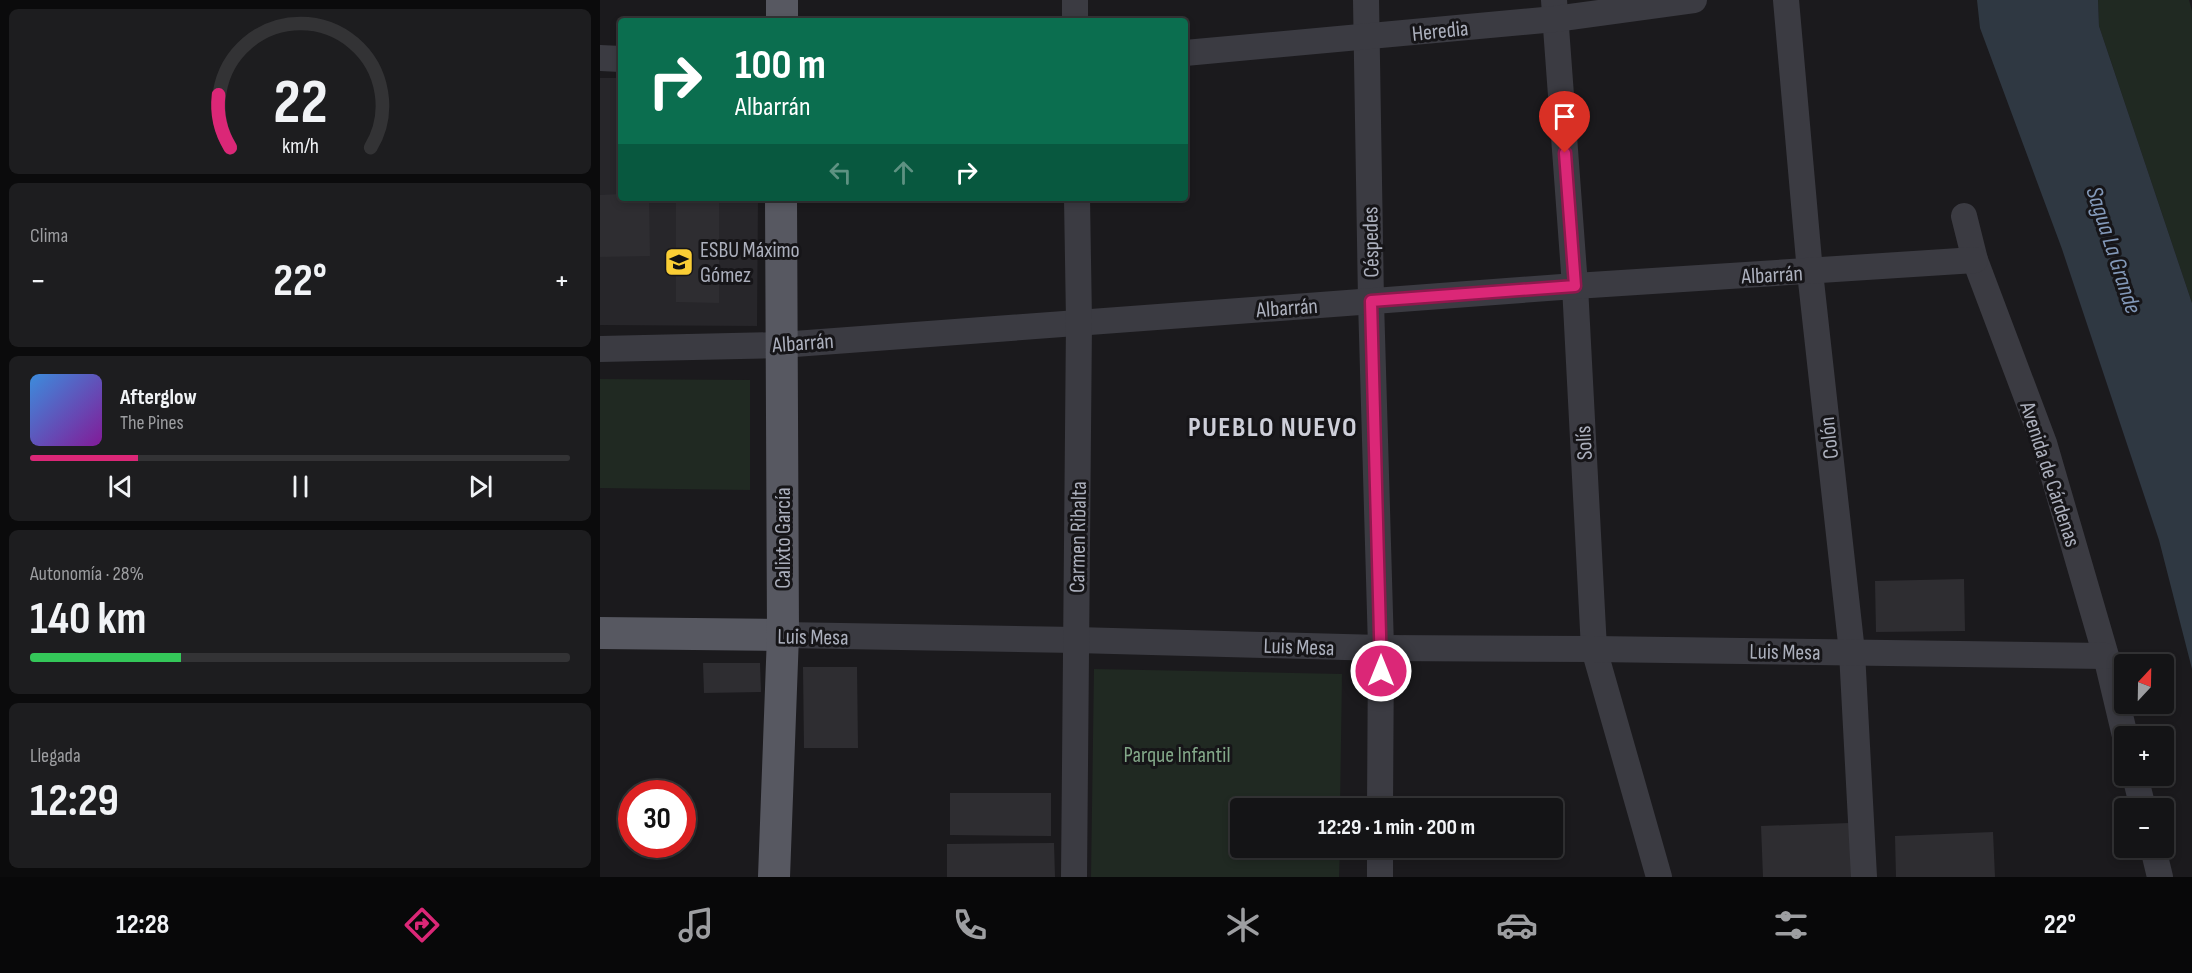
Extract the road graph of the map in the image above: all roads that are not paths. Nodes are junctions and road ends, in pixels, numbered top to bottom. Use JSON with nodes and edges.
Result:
{"nodes":[{"id":1,"x":782,"y":0,"type":"edge"},
{"id":2,"x":1075,"y":0,"type":"edge"},
{"id":3,"x":1366,"y":0,"type":"edge"},
{"id":4,"x":1694,"y":0,"type":"edge"},
{"id":5,"x":1786,"y":0,"type":"edge"},
{"id":6,"x":1555,"y":10,"type":"edge"},
{"id":7,"x":782,"y":18,"type":"edge"},
{"id":8,"x":1075,"y":18,"type":"edge"},
{"id":9,"x":1366,"y":37,"type":"junction"},
{"id":10,"x":1188,"y":53,"type":"edge"},
{"id":11,"x":600,"y":58,"type":"edge"},
{"id":12,"x":618,"y":59,"type":"edge"},
{"id":13,"x":781,"y":201,"type":"edge"},
{"id":14,"x":1077,"y":201,"type":"edge"},
{"id":15,"x":1964,"y":216,"type":"dead end"},
{"id":16,"x":1975,"y":261,"type":"junction"},
{"id":17,"x":1810,"y":272,"type":"junction"},
{"id":18,"x":1575,"y":286,"type":"junction"},
{"id":19,"x":1371,"y":301,"type":"junction"},
{"id":20,"x":1079,"y":321,"type":"junction"},
{"id":21,"x":781,"y":345,"type":"junction"},
{"id":22,"x":600,"y":349,"type":"edge"},
{"id":23,"x":600,"y":633,"type":"edge"},
{"id":24,"x":783,"y":635,"type":"junction"},
{"id":25,"x":1076,"y":640,"type":"junction"},
{"id":26,"x":1381,"y":648,"type":"junction"},
{"id":27,"x":1593,"y":649,"type":"junction"},
{"id":28,"x":1852,"y":652,"type":"junction"},
{"id":29,"x":2106,"y":656,"type":"junction"},
{"id":30,"x":2124,"y":726,"type":"edge"},
{"id":31,"x":1380,"y":798,"type":"edge"},
{"id":32,"x":1380,"y":858,"type":"edge"},
{"id":33,"x":2155,"y":858,"type":"edge"},
{"id":34,"x":774,"y":877,"type":"edge"},
{"id":35,"x":1074,"y":877,"type":"edge"},
{"id":36,"x":1380,"y":877,"type":"edge"},
{"id":37,"x":1659,"y":877,"type":"edge"},
{"id":38,"x":1864,"y":877,"type":"edge"},
{"id":39,"x":2160,"y":877,"type":"edge"}],
"edges":[{"from":1,"to":7,"type":"main road"},
{"from":2,"to":8,"type":"street"},
{"from":3,"to":9,"type":"street","name":"Céspedes"},
{"from":4,"to":6,"type":"street","name":"Heredia"},
{"from":5,"to":17,"type":"street","name":"Colón"},
{"from":6,"to":9,"type":"street","name":"Heredia"},
{"from":6,"to":18,"type":"street","name":"Solís"},
{"from":9,"to":10,"type":"street","name":"Heredia"},
{"from":9,"to":19,"type":"street","name":"Céspedes"},
{"from":11,"to":12,"type":"street"},
{"from":13,"to":21,"type":"main road","name":"Calixto García"},
{"from":14,"to":20,"type":"street","name":"Carmen Ribalta"},
{"from":15,"to":16,"type":"street","name":"Avenida de Cárdenas"},
{"from":16,"to":17,"type":"street","name":"Albarrán"},
{"from":16,"to":29,"type":"street","name":"Avenida de Cárdenas"},
{"from":17,"to":18,"type":"street","name":"Albarrán"},
{"from":17,"to":28,"type":"street","name":"Colón"},
{"from":18,"to":19,"type":"street","name":"Albarrán"},
{"from":18,"to":27,"type":"street","name":"Solís"},
{"from":19,"to":20,"type":"street","name":"Albarrán"},
{"from":19,"to":26,"type":"street","name":"Céspedes"},
{"from":20,"to":21,"type":"street","name":"Albarrán"},
{"from":20,"to":25,"type":"street","name":"Carmen Ribalta"},
{"from":21,"to":22,"type":"street","name":"Albarrán"},
{"from":21,"to":24,"type":"main road","name":"Calixto García"},
{"from":23,"to":24,"type":"main road","name":"Luis Mesa"},
{"from":24,"to":25,"type":"street","name":"Luis Mesa"},
{"from":24,"to":34,"type":"main road","name":"Calixto García"},
{"from":25,"to":26,"type":"street","name":"Luis Mesa"},
{"from":25,"to":35,"type":"street","name":"Carmen Ribalta"},
{"from":26,"to":27,"type":"street","name":"Luis Mesa"},
{"from":26,"to":31,"type":"street","name":"Céspedes"},
{"from":27,"to":28,"type":"street","name":"Luis Mesa"},
{"from":27,"to":37,"type":"street","name":"Solís"},
{"from":28,"to":29,"type":"street","name":"Luis Mesa"},
{"from":28,"to":38,"type":"street","name":"Colón"},
{"from":29,"to":30,"type":"street","name":"Avenida de Cárdenas"},
{"from":32,"to":36,"type":"street"},
{"from":33,"to":39,"type":"street"}]}
